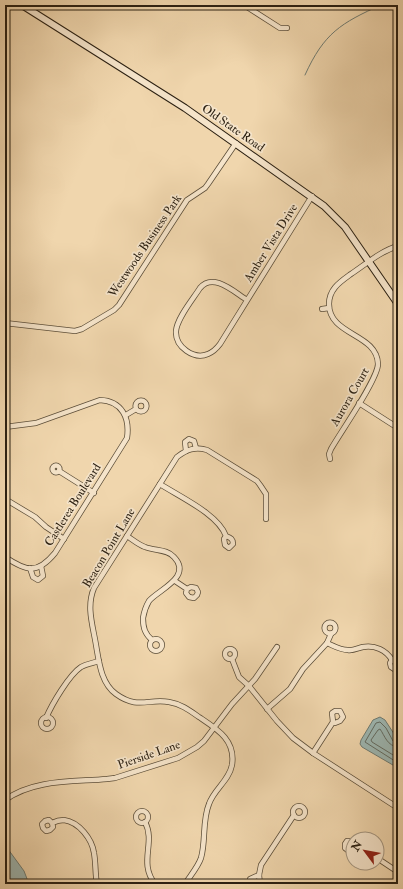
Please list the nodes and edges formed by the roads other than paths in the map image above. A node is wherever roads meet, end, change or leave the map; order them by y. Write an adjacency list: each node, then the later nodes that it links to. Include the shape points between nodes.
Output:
1 (244, 5): 3 (street, via 280,28)
2 (26, 6): 4 (street, Old State Road)
3 (287, 28)
4 (236, 143): 5 (street, Old State Road); 12 (street, Westwoods Business Park, via 205,188 187,200 114,310 75,331)
5 (312, 196): 7 (street, Old State Road, via 341,223); 8 (street, Amber Vista Drive)
6 (398, 246): 7 (street)
7 (369, 262): 9 (street, Old State Road); 10 (street, via 335,287)
8 (247, 300): 8 (street, Amber Vista Drive, via 220,344 212,352 204,355 195,354 179,343 176,333 178,323 204,284 211,281 219,282)
9 (398, 302)
10 (329, 308): 11 (street); 13 (street, Aurora Court, via 338,324 365,342 376,355 376,375)
11 (322, 309)
12 (5, 324)
13 (359, 403): 17 (street); 20 (street, Aurora Court, via 331,449)
14 (136, 408): 15 (street)
15 (126, 415): 16 (street, via 111,402 100,400 36,423); 23 (street, Castlerea Boulevard, via 127,438)
16 (5, 427)
17 (398, 428)
18 (196, 448): 19 (street, Beacon Point Lane); 19 (street, via 194,441 189,438 185,442); 25 (street, via 207,450 257,482 266,494)
19 (186, 451): 22 (street, Beacon Point Lane, via 177,457)
20 (330, 460)
21 (59, 471): 23 (street)
22 (160, 484): 26 (street, Beacon Point Lane); 27 (street, via 215,519)
23 (94, 493): 28 (street, Castlerea Boulevard)
24 (5, 498): 28 (street)
25 (266, 519)
26 (127, 536): 32 (street, via 144,547 167,552 175,558 179,569); 39 (street, Beacon Point Lane, via 91,596 89,609)
27 (226, 536)
28 (64, 539): 30 (street, Castlerea Boulevard, via 48,562)
29 (5, 557): 31 (street, via 19,566)
30 (41, 566): 31 (street); 31 (street, Castlerea Boulevard, via 43,576 38,580 33,578)
31 (30, 568)
32 (175, 581): 33 (street); 35 (street, via 150,601 144,612 144,629)
33 (187, 589)
34 (331, 634): 36 (street)
35 (152, 640)
36 (327, 643): 40 (street, via 339,649 349,650 374,647 388,653); 44 (street, via 303,669 290,689)
37 (277, 647): 43 (street, Pierside Lane)
38 (232, 659): 43 (street, via 239,677)
39 (99, 660): 45 (street, via 83,666 74,673 51,706); 47 (street, Beacon Point Lane, via 105,681 123,698 140,704 177,704)
40 (392, 660): 41 (street); 42 (street, via 391,667 394,670)
41 (398, 660)
42 (398, 669)
43 (249, 686): 44 (street); 47 (street, Pierside Lane)
44 (267, 709): 48 (street, via 293,738)
45 (46, 718)
46 (332, 722): 48 (street)
47 (215, 727): 49 (street, Pierside Lane, via 197,747 178,758 115,778 33,787); 59 (street, Beacon Point Lane, via 230,744 232,766 209,803 201,856)
48 (313, 753): 50 (street)
49 (5, 800)
50 (398, 808)
51 (294, 815): 56 (street, via 263,860)
52 (145, 822): 58 (street, via 149,837 147,868)
53 (52, 823): 57 (street, via 68,821 80,828 88,837 94,853)
54 (385, 863): 55 (street)
55 (398, 872)
56 (259, 875): 60 (street, via 251,878); 61 (street)
57 (97, 884)
58 (154, 884)
59 (185, 884)
60 (249, 884)
61 (260, 884)

